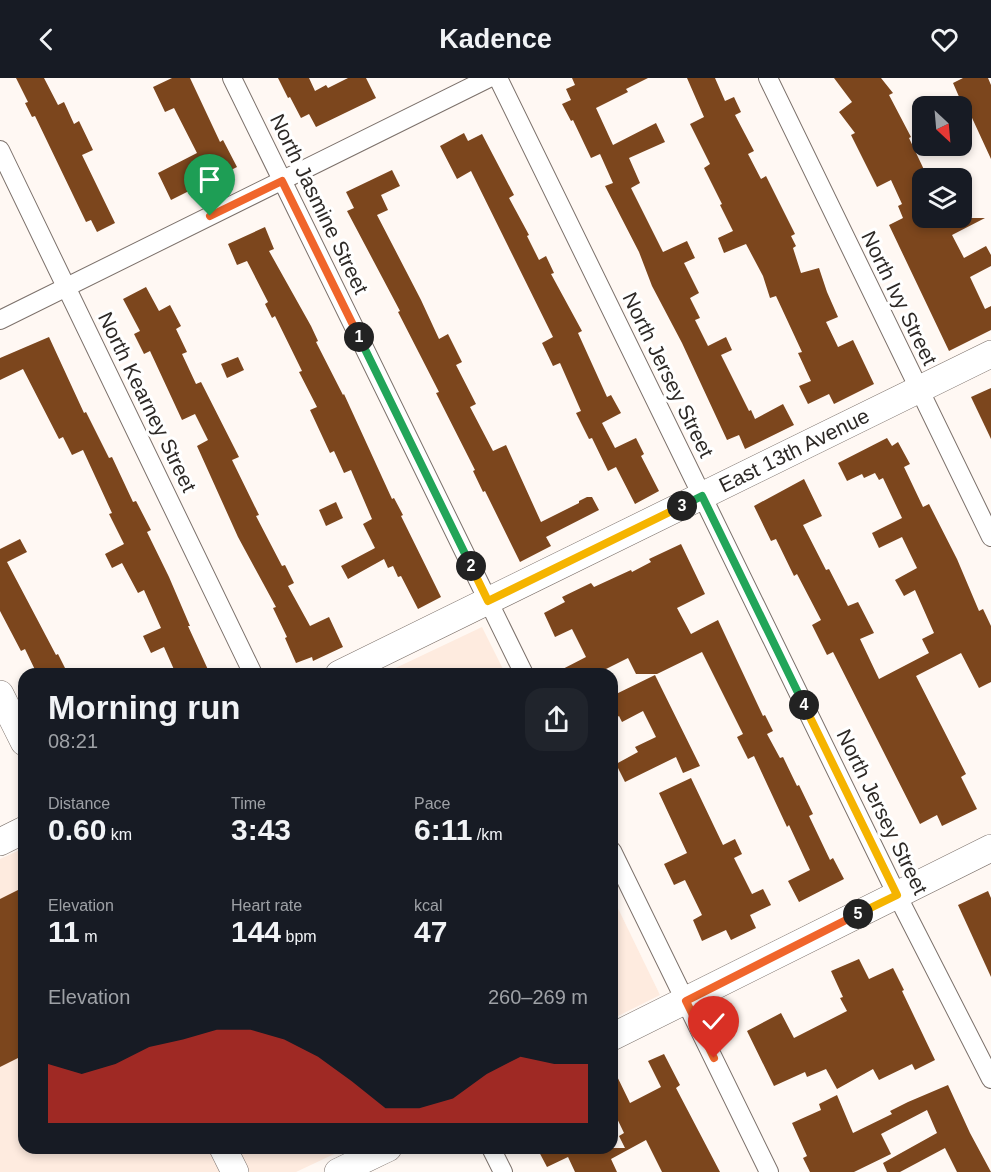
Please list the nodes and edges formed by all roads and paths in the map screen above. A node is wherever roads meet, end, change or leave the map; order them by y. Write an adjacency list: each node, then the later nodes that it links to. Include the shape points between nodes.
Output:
1 (232, 78): 6 (street, North Jasmine Street)
2 (489, 78): 6 (street)
3 (498, 78): 11 (street, North Jersey Street)
4 (768, 78): 10 (street, North Ivy Street)
5 (0, 150): 7 (street, North Kearney Street)
6 (282, 181): 7 (street); 13 (street, North Jasmine Street)
7 (67, 287): 8 (street); 14 (street, North Kearney Street)
8 (0, 320)
9 (991, 354): 10 (main road, East 13th Avenue)
10 (918, 389): 11 (main road, East 13th Avenue); 12 (street, North Ivy Street)
11 (702, 496): 13 (main road, East 13th Avenue); 23 (street, North Jersey Street)
12 (991, 537)
13 (488, 601): 15 (main road, East 13th Avenue); 16 (street, North Jasmine Street)
14 (251, 668)
15 (351, 668)
16 (521, 668)
17 (0, 694): 18 (main road)
18 (18, 730)
19 (18, 833): 20 (main road)
20 (0, 842)
21 (991, 848): 23 (main road)
22 (618, 863): 24 (street)
23 (897, 895): 24 (main road); 26 (street, North Jersey Street)
24 (686, 1001): 25 (main road); 33 (street)
25 (618, 1034)
26 (991, 1079)
27 (226, 1154): 30 (main road)
28 (376, 1154): 31 (main road)
29 (494, 1154): 32 (street)
30 (235, 1172)
31 (338, 1172)
32 (503, 1172)
33 (769, 1172)

